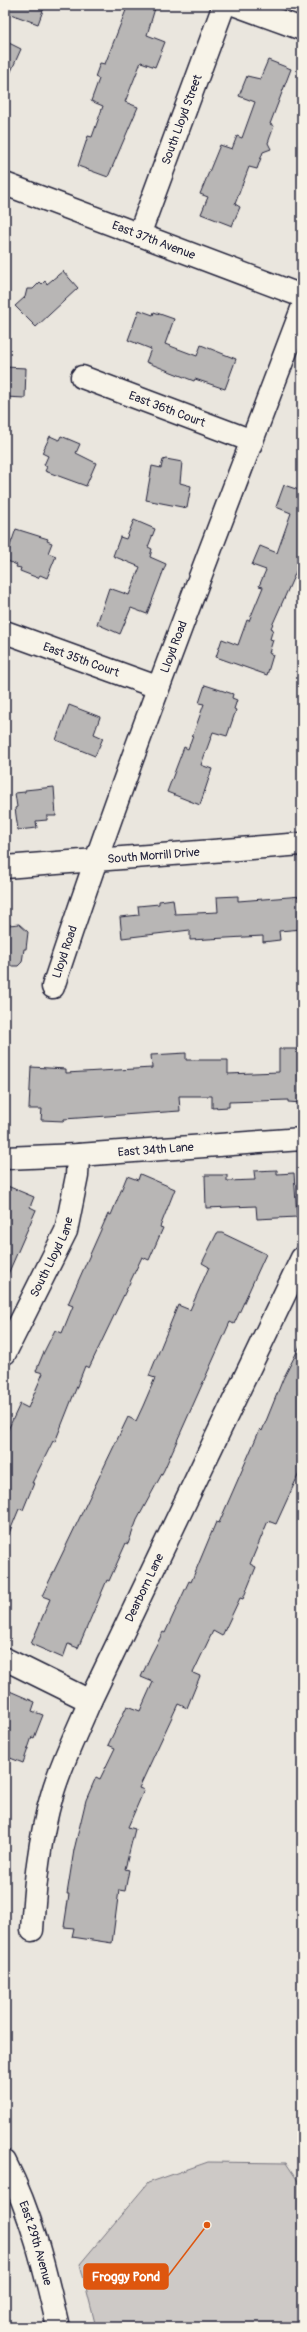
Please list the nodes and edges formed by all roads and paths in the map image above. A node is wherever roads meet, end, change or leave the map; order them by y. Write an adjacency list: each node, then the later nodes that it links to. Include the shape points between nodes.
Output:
1 (224, 5): 5 (street, South Lloyd Street)
2 (236, 5): 3 (street)
3 (302, 29)
4 (5, 184): 5 (street, East 37th Avenue)
5 (139, 235): 6 (street, East 37th Avenue)
6 (302, 296)
7 (302, 309): 9 (street, Lloyd Road)
8 (82, 377): 9 (street, East 36th Court)
9 (252, 441): 11 (street, Lloyd Road)
10 (5, 632): 11 (street, East 35th Court)
11 (157, 687): 13 (street, Lloyd Road)
12 (302, 844): 13 (street, South Morrill Drive)
13 (94, 862): 14 (street, South Morrill Drive); 15 (street, Lloyd Road)
14 (5, 867)
15 (52, 987)
16 (302, 1139): 17 (street, East 34th Lane)
17 (78, 1155): 18 (street, East 34th Lane); 20 (street, South Lloyd Lane, via 77,1176 66,1231)
18 (7, 1158)
19 (302, 1258): 22 (street, Dearborn Lane)
20 (5, 1353)
21 (5, 1659): 22 (street)
22 (90, 1701): 23 (street, Dearborn Lane, via 52,1794 35,1876)
23 (32, 1930)
24 (5, 2162): 25 (street, East 29th Avenue, via 29,2217 43,2261)
25 (58, 2327)

